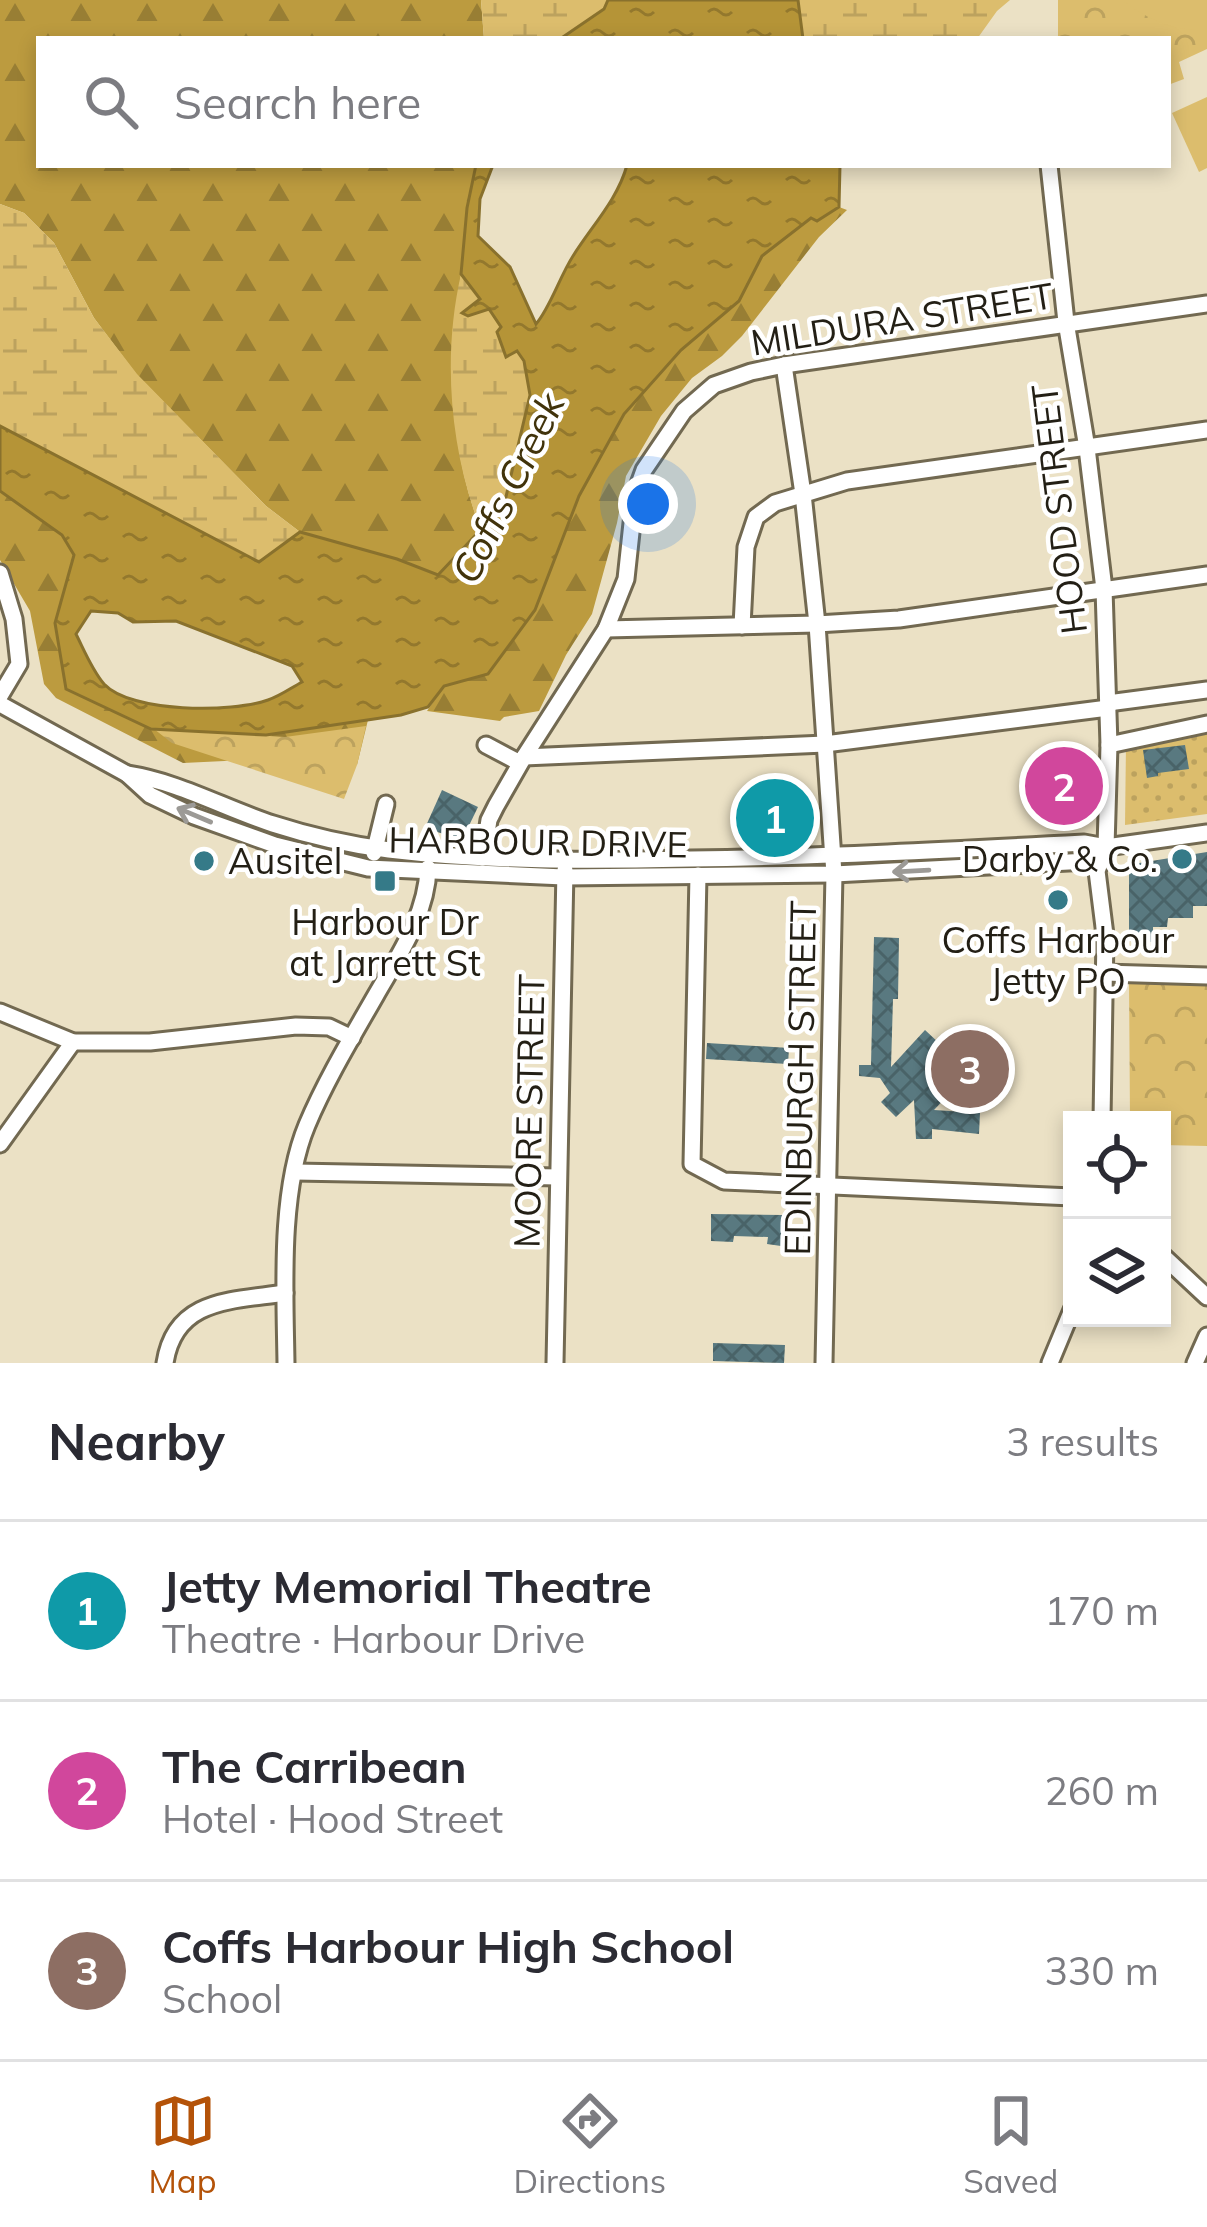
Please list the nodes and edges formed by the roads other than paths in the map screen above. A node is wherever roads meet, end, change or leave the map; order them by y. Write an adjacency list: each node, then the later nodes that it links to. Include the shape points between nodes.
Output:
1 (1049, 168): 3 (street, HOOD STREET)
2 (1207, 304): 3 (street, MILDURA STREET)
3 (1066, 322): 4 (street, MILDURA STREET); 6 (street, HOOD STREET)
4 (784, 365): 7 (street, EDINBURGH STREET); 13 (street, MILDURA STREET, via 714,385 684,410 635,495 626,579)
5 (1207, 430): 6 (street)
6 (1087, 448): 7 (street); 10 (street, HOOD STREET)
7 (803, 494): 11 (street, EDINBURGH STREET); 12 (street, via 756,517 746,547)
8 (0, 573): 15 (street, via 19,664)
9 (1207, 575): 10 (street)
10 (1104, 590): 11 (street); 16 (street, HOOD STREET)
11 (817, 624): 12 (street); 18 (street, EDINBURGH STREET)
12 (742, 626): 13 (street)
13 (606, 629): 21 (street, MILDURA STREET)
14 (1207, 690): 16 (street)
15 (0, 700): 22 (street, HARBOUR DRIVE)
16 (1108, 706): 18 (street); 19 (street, HOOD STREET)
17 (1207, 724): 19 (street)
18 (824, 744): 21 (street); 28 (street, EDINBURGH STREET)
19 (1109, 745): 26 (street, HOOD STREET)
20 (486, 746): 21 (street)
21 (522, 760): 29 (street, MILDURA STREET, via 489,820)
22 (127, 774): 25 (street, HARBOUR DRIVE, via 158,778 274,825); 30 (street, HARBOUR DRIVE, one-way to 22, via 194,816)
23 (386, 804): 25 (street)
24 (1207, 833): 26 (street, HARBOUR DRIVE)
25 (375, 847): 27 (street, HARBOUR DRIVE); 30 (street)
26 (1106, 847): 28 (street, HARBOUR DRIVE); 33 (street, HARBOUR DRIVE, one-way to 33, via 1088,861); 35 (street, HOOD STREET, via 1097,871)
27 (429, 853): 29 (street, HARBOUR DRIVE); 32 (street)
28 (834, 856): 31 (street, HARBOUR DRIVE); 33 (street, EDINBURGH STREET)
29 (483, 859): 31 (street, HARBOUR DRIVE)
30 (371, 868): 32 (street, HARBOUR DRIVE)
31 (565, 869): 32 (street, HARBOUR DRIVE); 34 (street, HARBOUR DRIVE); 43 (street, MOORE STREET)
32 (428, 873): 38 (street, via 414,926)
33 (835, 874): 34 (street, HARBOUR DRIVE); 44 (street, EDINBURGH STREET)
34 (698, 875): 44 (street, via 692,1164 724,1181)
35 (1104, 974): 36 (street); 40 (street, HOOD STREET)
36 (1207, 976)
37 (0, 1012): 39 (street)
38 (352, 1038): 39 (street, via 296,1026); 42 (street, via 305,1129)
39 (73, 1042): 41 (street)
40 (1102, 1111)
41 (0, 1144)
42 (295, 1172): 43 (street); 47 (street)
43 (558, 1177): 53 (street, MOORE STREET)
44 (827, 1185): 45 (street); 54 (street, EDINBURGH STREET)
45 (1063, 1197)
46 (1171, 1263): 48 (street)
47 (285, 1293): 51 (street, via 185,1317 168,1341); 52 (street)
48 (1207, 1297)
49 (1065, 1327): 55 (street)
50 (1207, 1336): 56 (street)
51 (165, 1363)
52 (286, 1363)
53 (555, 1363)
54 (824, 1363)
55 (1049, 1363)
56 (1195, 1363)

